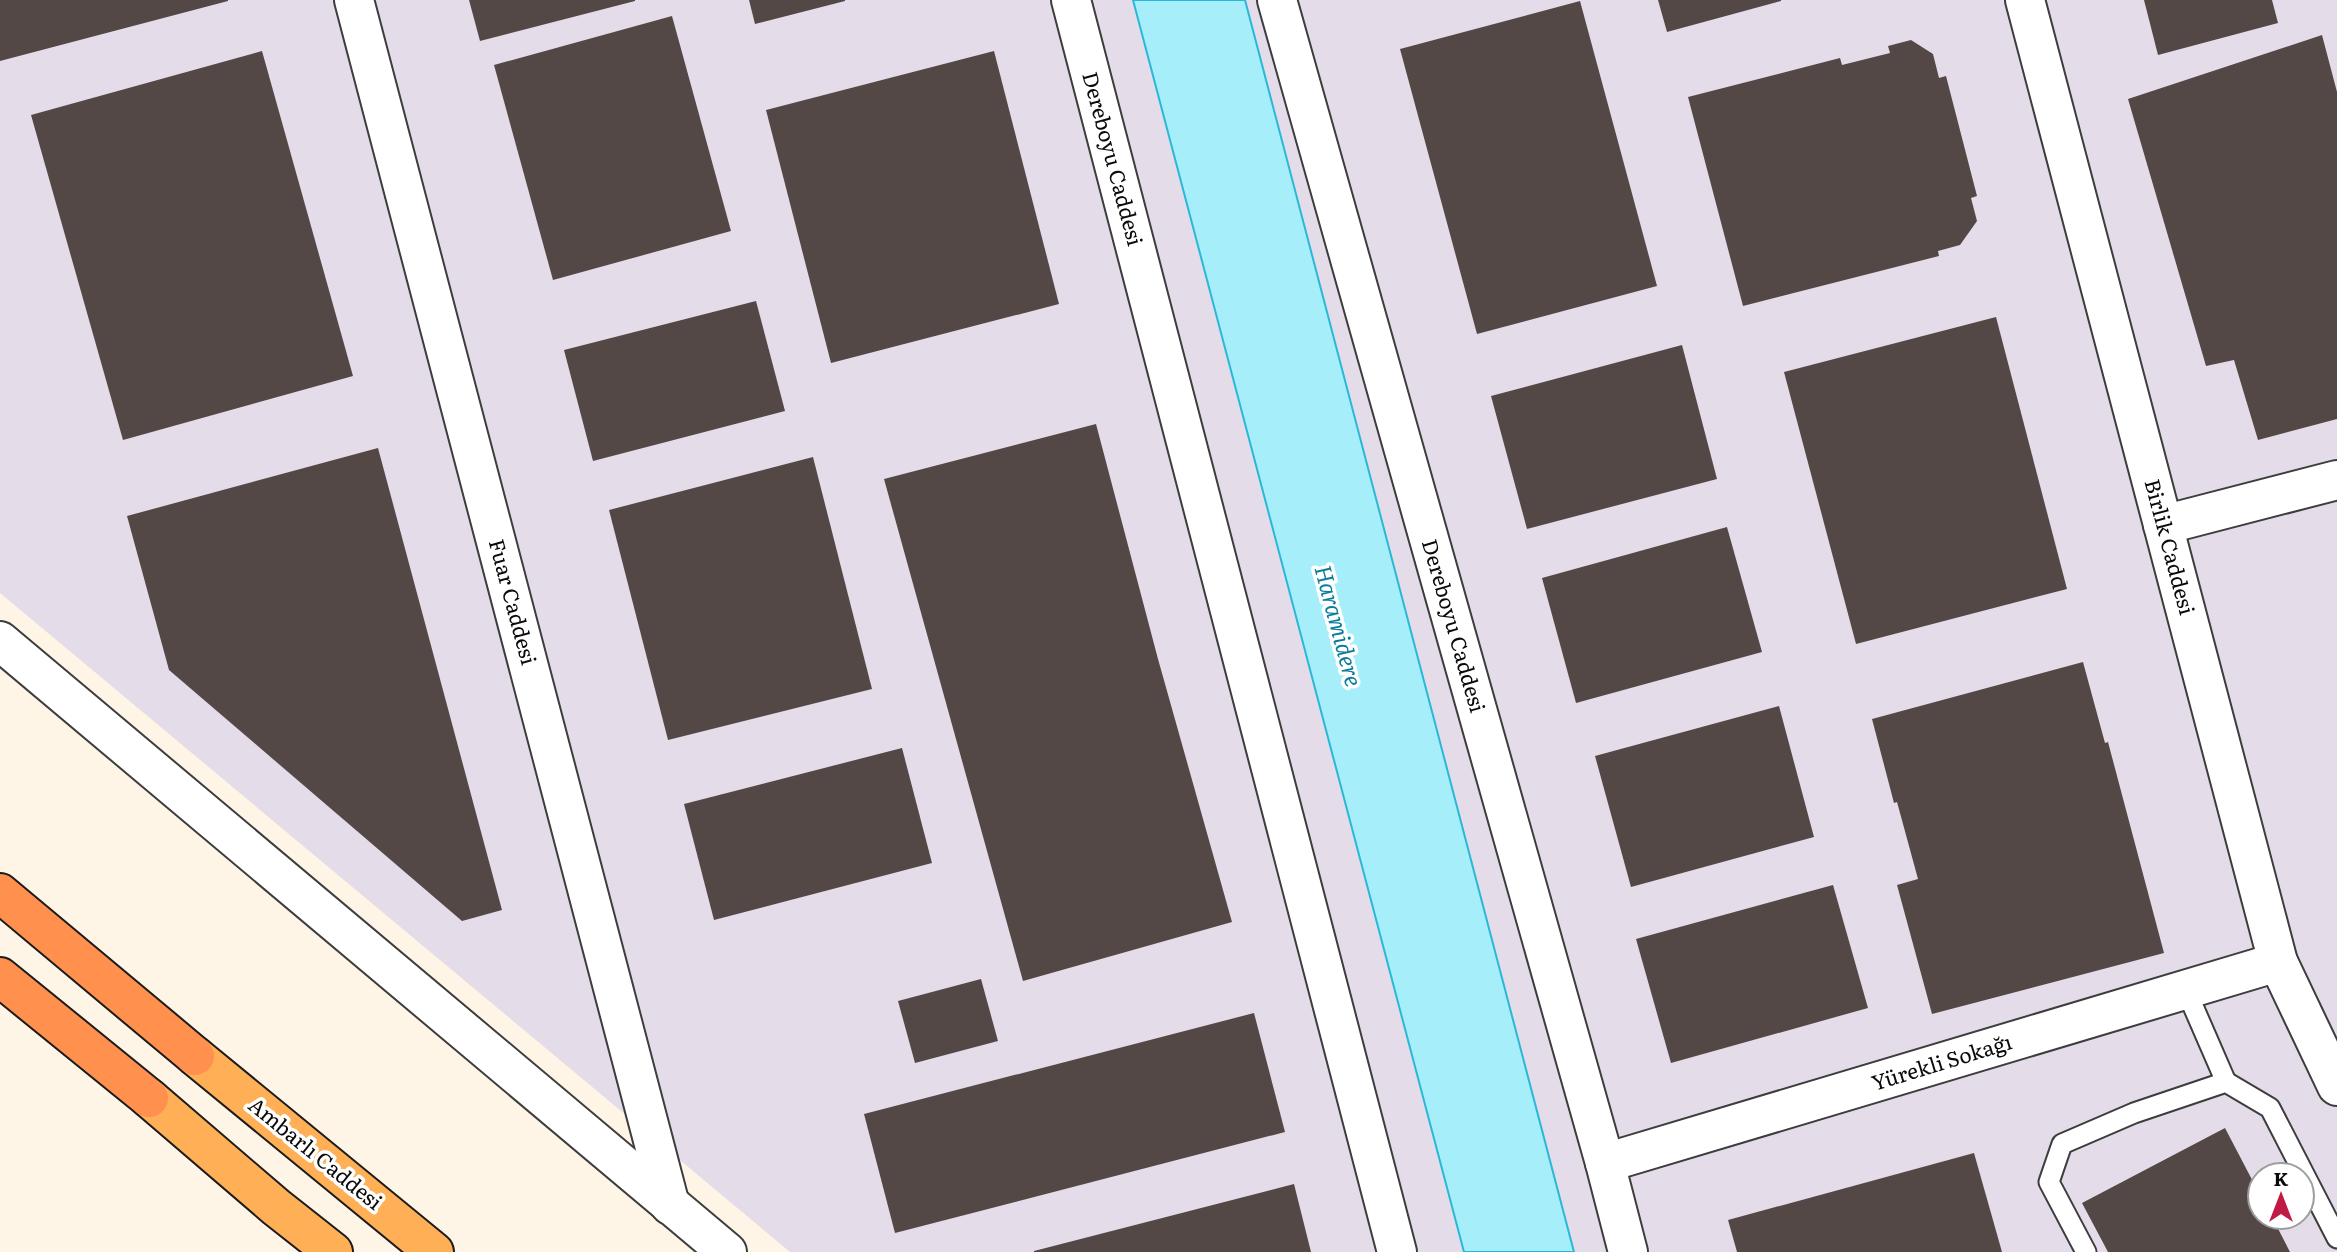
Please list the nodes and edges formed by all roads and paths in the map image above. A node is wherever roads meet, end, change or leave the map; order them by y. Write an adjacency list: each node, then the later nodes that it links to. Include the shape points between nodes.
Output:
1 (354, 0): 18 (street, Fuar Caddesi)
2 (1070, 0): 23 (street, Dereboyu Caddesi)
3 (1277, 0): 17 (street, Dereboyu Caddesi)
4 (2025, 0): 6 (street, Birlik Caddesi)
5 (2337, 480): 6 (street)
6 (2163, 525): 9 (street, Birlik Caddesi)
7 (0, 641): 18 (street)
8 (0, 893): 13 (highway)
9 (2278, 962): 11 (street, Yürekli Sokağı); 15 (street, Birlik Caddesi, via 2319,1032)
10 (0, 977): 16 (highway)
11 (2186, 990): 14 (lane); 17 (street, Yürekli Sokağı)
12 (0, 998): 16 (highway)
13 (195, 1056): 21 (main road, Ambarlı Caddesi)
14 (2226, 1082): 19 (lane, via 2270,1108); 25 (lane, via 2134,1113 2062,1144 2049,1182)
15 (2337, 1086)
16 (149, 1098): 20 (main road)
17 (1605, 1163): 24 (street, Dereboyu Caddesi)
18 (670, 1205): 22 (street)
19 (2337, 1238)
20 (333, 1252)
21 (434, 1252)
22 (727, 1252)
23 (1397, 1252)
24 (1628, 1252)
25 (2086, 1252)

